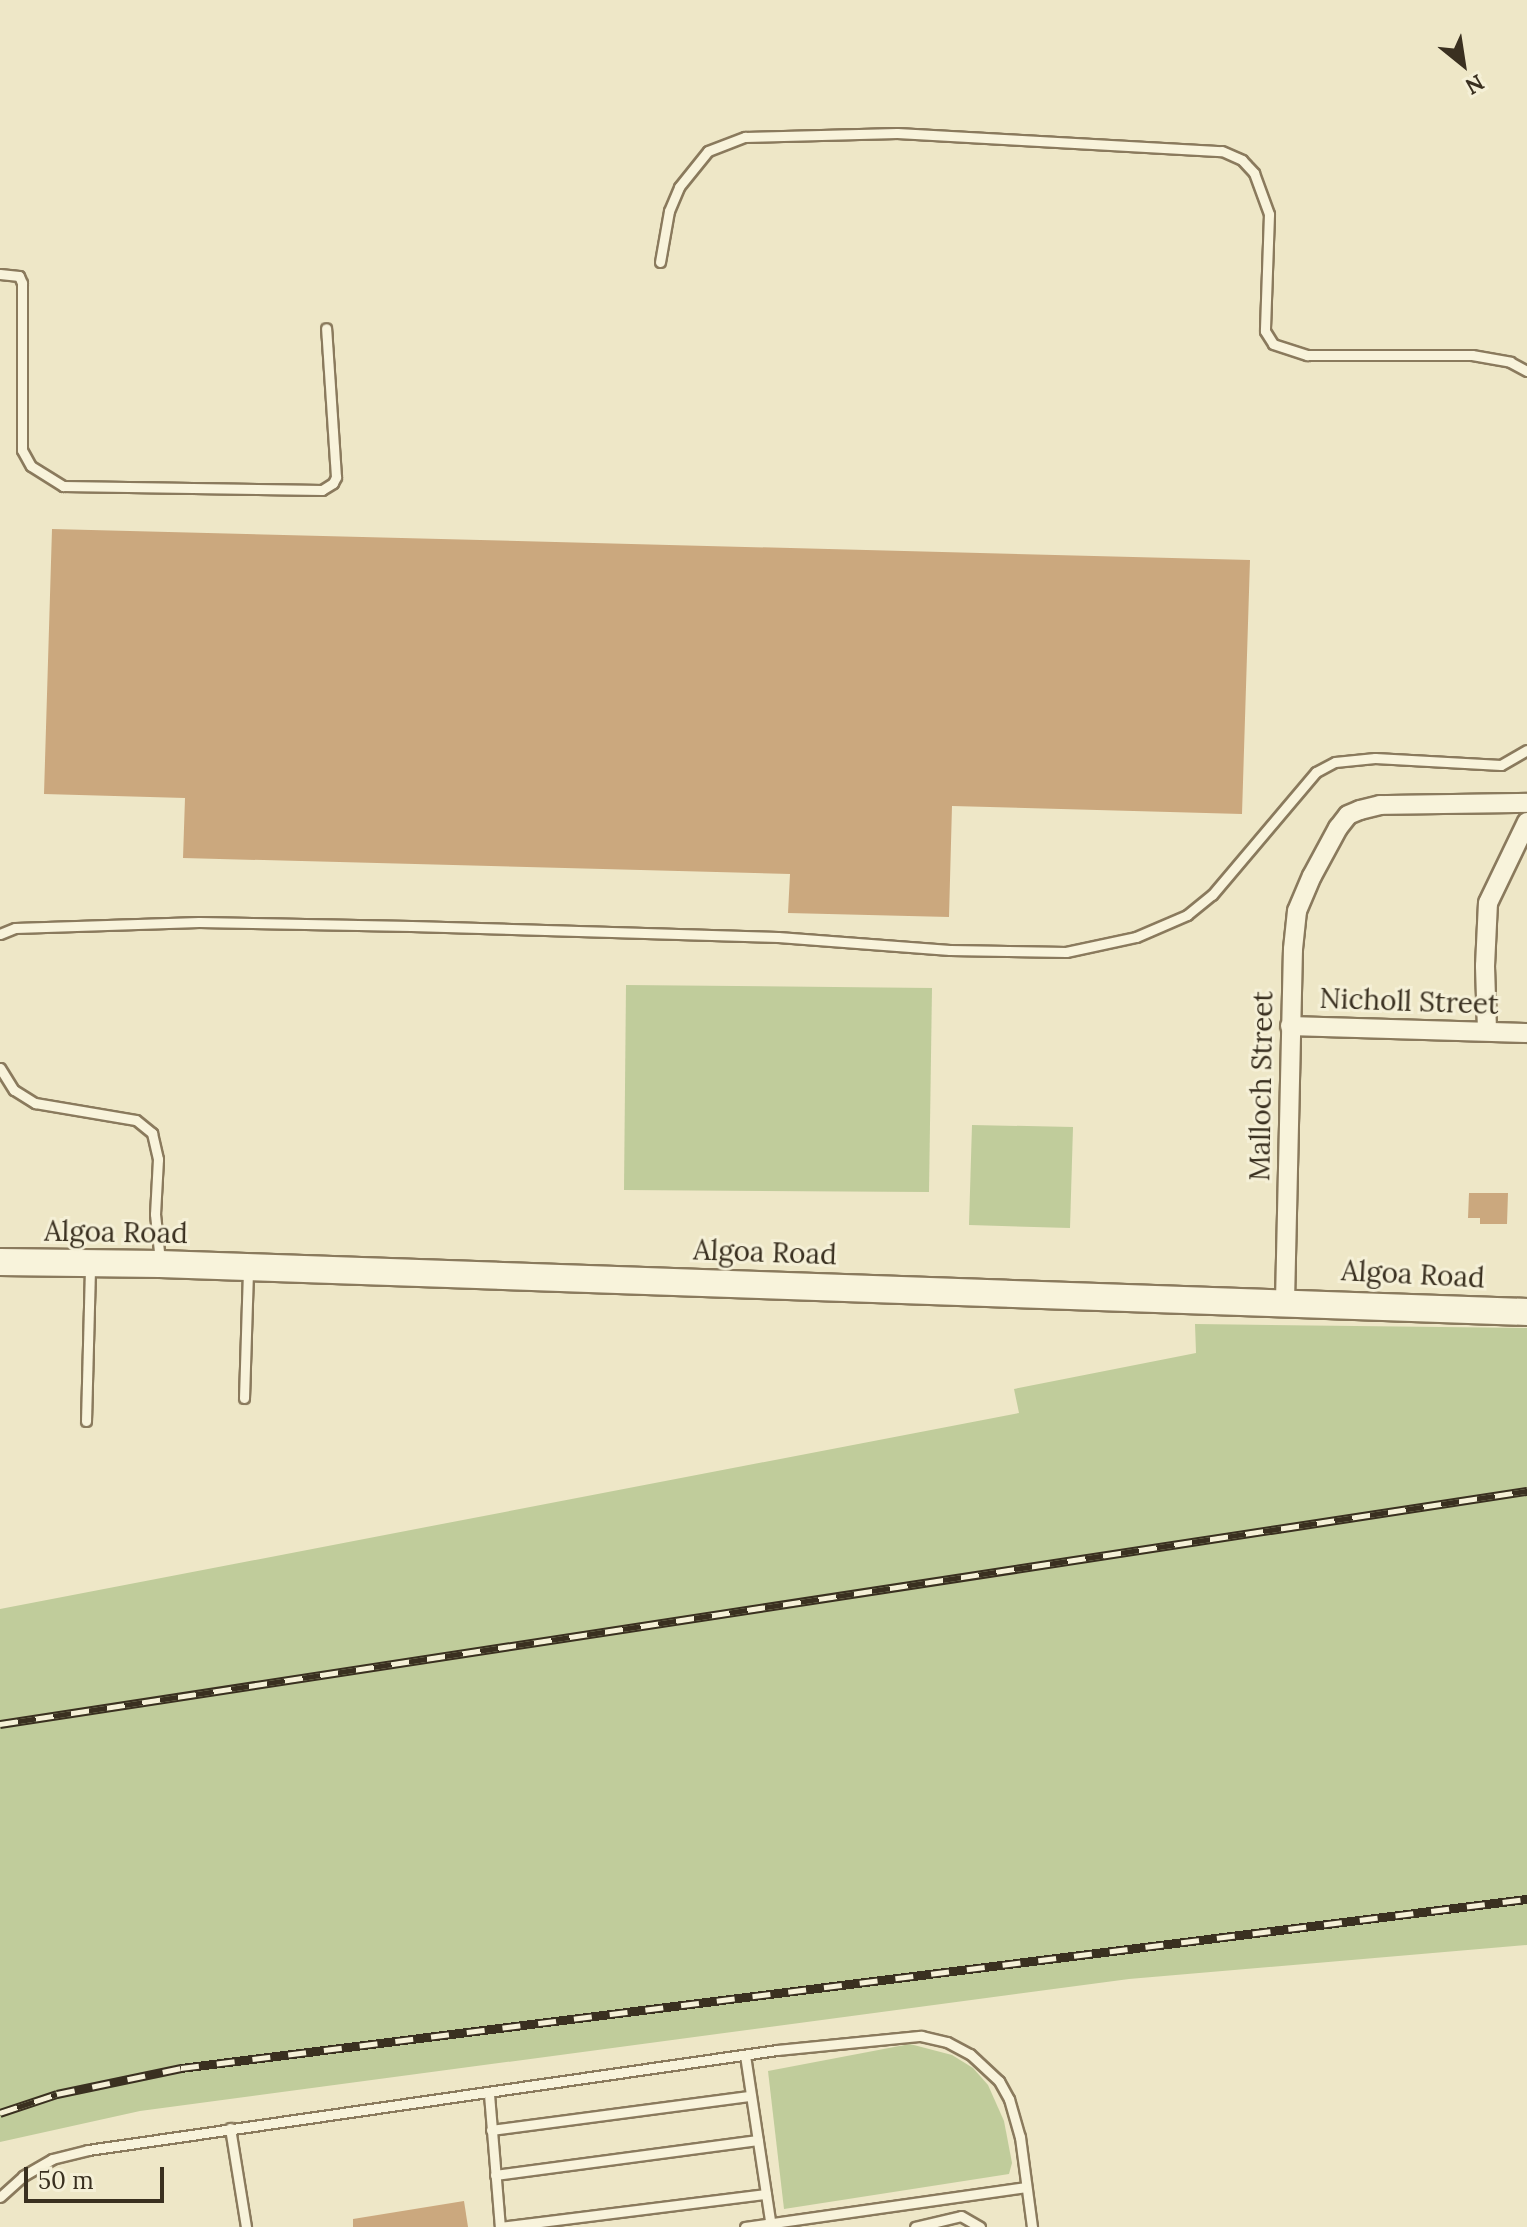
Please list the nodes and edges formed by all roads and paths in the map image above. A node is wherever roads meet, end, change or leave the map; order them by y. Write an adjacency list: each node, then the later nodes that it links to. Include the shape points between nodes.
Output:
1 (660, 262): 4 (lane, via 679,187 708,151 728,141 768,135 897,133 1222,151 1242,160 1264,195 1269,214 1265,331 1273,344 1307,355 1472,355)
2 (0, 274): 3 (lane, via 19,276 22,283 22,450 31,466 63,486 322,490 336,477)
3 (326, 328)
4 (1527, 371)
5 (1527, 750): 8 (lane, via 1501,765 1375,758 1335,762 1316,772 1212,895 1187,915 1136,937 1066,952 950,950 778,937 214,922 15,928)
6 (1527, 803): 9 (street, Malloch Street, via 1380,805 1348,815 1297,911)
7 (1527, 822): 10 (street, via 1488,903)
8 (0, 934)
9 (1290, 1026): 10 (street, Nicholl Street); 17 (street, Malloch Street)
10 (1487, 1030): 11 (street, Nicholl Street)
11 (1527, 1033)
12 (0, 1068): 15 (lane, via 14,1090 35,1103 136,1120 152,1133 158,1159 155,1214)
13 (0, 1262): 14 (street, Algoa Road)
14 (91, 1263): 15 (street, Algoa Road); 20 (lane)
15 (160, 1264): 16 (street, Algoa Road)
16 (249, 1267): 17 (street, Algoa Road); 19 (lane)
17 (1285, 1301): 18 (street, Algoa Road)
18 (1527, 1312)
19 (244, 1398)
20 (86, 1421)
21 (745, 2055): 22 (lane); 23 (lane); 28 (lane, via 895,2037 947,2042 985,2067 1009,2099)
22 (489, 2094): 24 (lane); 25 (lane)
23 (751, 2096): 25 (lane); 26 (lane)
24 (230, 2128): 30 (lane, via 52,2159); 32 (lane)
25 (491, 2130): 27 (lane)
26 (758, 2140): 27 (lane); 29 (lane)
27 (495, 2175): 33 (lane)
28 (1026, 2187): 31 (lane); 37 (lane)
29 (766, 2194): 31 (lane); 33 (lane)
30 (0, 2197)
31 (771, 2225): 34 (lane)
32 (246, 2227)
33 (500, 2227)
34 (745, 2227)
35 (915, 2227): 36 (lane, via 961,2216)
36 (980, 2227)
37 (1032, 2227)

